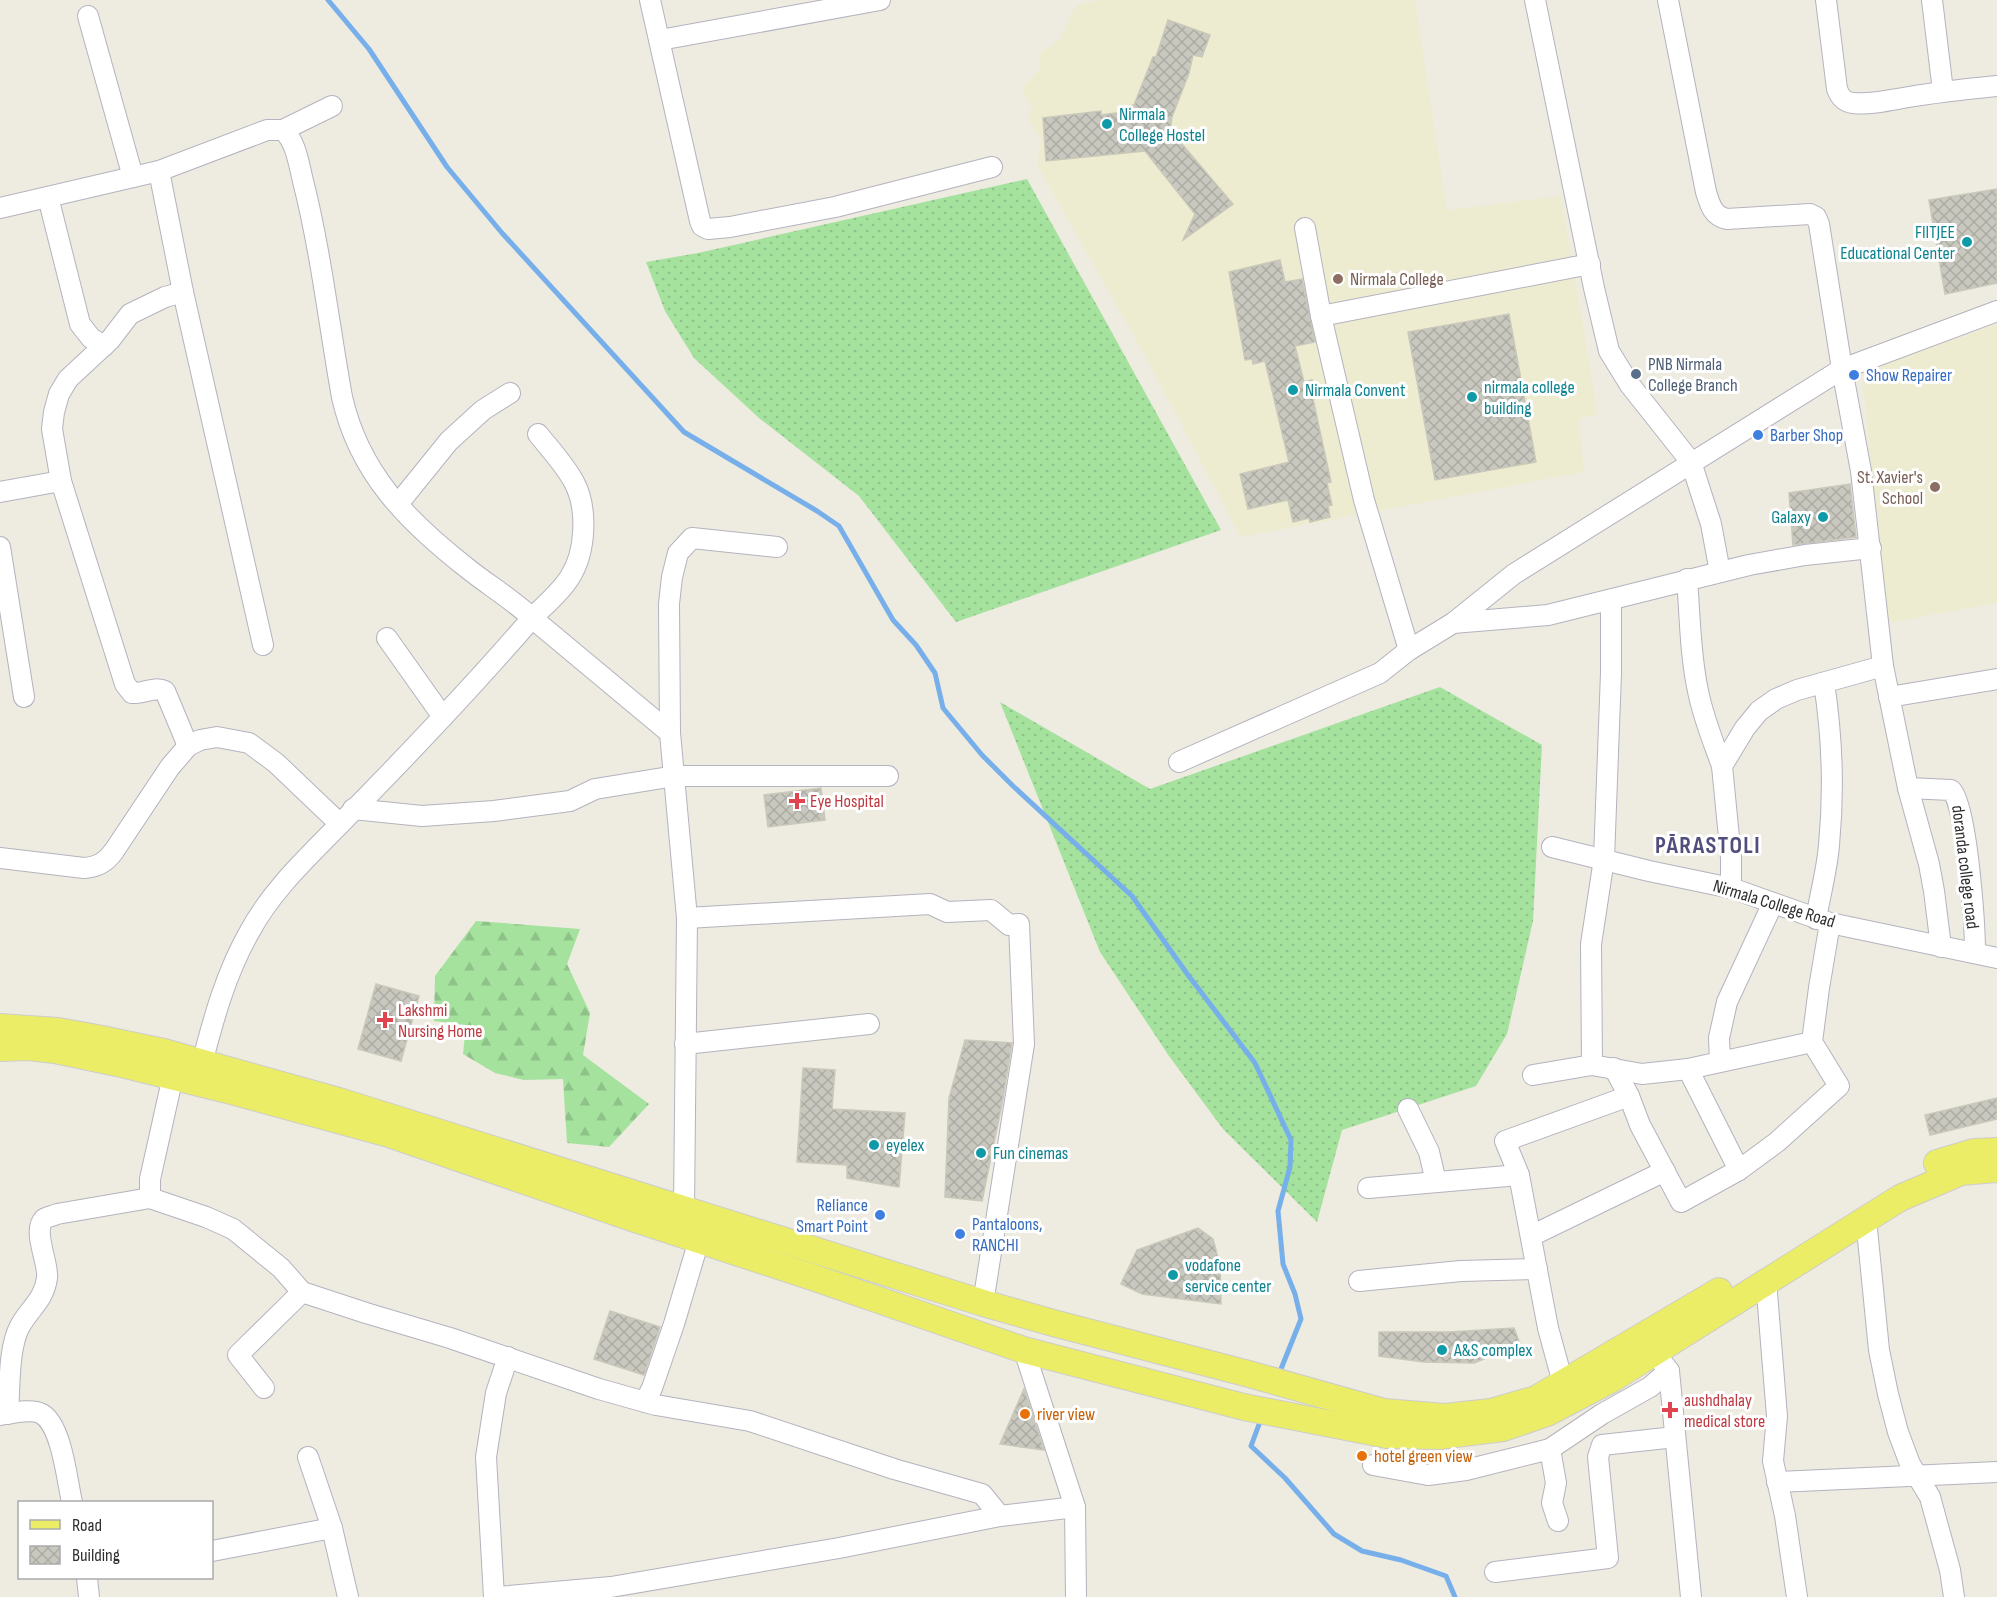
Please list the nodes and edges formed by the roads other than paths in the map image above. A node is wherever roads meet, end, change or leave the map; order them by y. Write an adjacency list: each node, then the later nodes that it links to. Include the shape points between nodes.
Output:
1 (650, 0): 8 (street)
2 (880, 0): 8 (street)
3 (1535, 0): 19 (street)
4 (1668, 0): 24 (street, via 1710,205 1719,217 1727,219 1802,214 1816,217 1824,245)
5 (1826, 0): 10 (street, via 1837,89 1845,101 1867,103)
6 (1932, 0): 10 (street)
7 (88, 16): 15 (street)
8 (660, 40): 13 (street, via 700,221 708,229 835,207)
9 (1997, 86): 10 (street)
10 (1943, 91)
11 (332, 106): 12 (street)
12 (283, 130): 14 (street, via 267,130); 30 (street, via 296,154 314,227 347,419 368,465)
13 (992, 167)
14 (159, 171): 15 (street); 20 (street)
15 (133, 177): 16 (street)
16 (48, 196): 17 (street); 23 (street, via 80,324)
17 (0, 208)
18 (1305, 228): 22 (street)
19 (1590, 264): 22 (street); 27 (street, via 1609,351 1630,385)
20 (183, 292): 23 (street, via 130,314); 40 (street)
21 (1997, 311): 24 (street)
22 (1321, 316): 41 (street, via 1364,500)
23 (104, 346): 28 (street, via 76,371 59,394 52,429)
24 (1842, 369): 27 (street); 33 (street)
25 (510, 393): 30 (street, via 483,410 449,441)
26 (538, 434): 37 (street, via 574,482 582,523 578,562 569,578)
27 (1691, 462): 34 (street, via 1711,524); 38 (street, via 1514,574)
28 (61, 481): 29 (street); 49 (street, via 125,684 132,693 165,691)
29 (0, 492)
30 (398, 504): 37 (street, via 436,542)
31 (0, 547): 45 (street)
32 (777, 547): 48 (street, via 692,538 678,553 669,604)
33 (1871, 548): 34 (street, via 1805,555); 42 (street)
34 (1720, 572): 35 (street)
35 (1687, 579): 36 (street); 51 (street, via 1698,690)
36 (1611, 600): 38 (street, via 1548,615); 58 (street)
37 (532, 618): 47 (street); 48 (street)
38 (1454, 622): 41 (street)
39 (387, 638): 47 (street)
40 (262, 645)
41 (1409, 651): 50 (street, via 1380,673)
42 (1883, 666): 44 (street); 46 (street)
43 (1997, 679): 46 (street)
44 (1824, 682): 51 (street, via 1797,690 1759,711); 62 (street, via 1831,796)
45 (24, 697)
46 (1889, 697): 54 (street)
47 (443, 717): 55 (street)
48 (670, 733): 52 (street)
49 (188, 746): 55 (street, via 217,737 249,743); 57 (street, via 103,863 84,868)
50 (1179, 762)
51 (1722, 766): 59 (street)
52 (675, 776): 53 (street); 55 (street, via 595,789 570,801 494,811); 61 (street)
53 (888, 776)
54 (1908, 788): 63 (street, via 1929,864); 64 (street, doranda college road, via 1951,790 1956,795 1973,903)
55 (347, 817): 72 (street, via 314,849 250,929 226,977)
56 (1552, 847): 58 (street, Nirmala College Road)
57 (0, 858)
58 (1604, 859): 59 (street, Nirmala College Road); 73 (street, via 1591,944)
59 (1731, 888): 60 (street, Nirmala College Road)
60 (1773, 903): 62 (street, Nirmala College Road); 71 (street, via 1727,1002 1719,1038)
61 (687, 918): 69 (street); 96 (street, via 930,904 947,912 991,910 1009,925 1019,924 1024,1044)
62 (1823, 921): 63 (street, Nirmala College Road); 68 (street)
63 (1941, 947): 64 (street, Nirmala College Road)
64 (1975, 953): 65 (street, Nirmala College Road)
65 (1997, 958)
66 (869, 1024): 69 (street)
67 (0, 1027): 72 (main road, via 58,1031)
68 (1812, 1042): 71 (street); 82 (street, via 1839,1086 1777,1142)
69 (685, 1044): 88 (street)
70 (0, 1048): 77 (main road, via 55,1050)
71 (1720, 1061): 75 (street)
72 (202, 1063): 88 (main road, via 403,1120)
73 (1592, 1065): 74 (street); 76 (street)
74 (1614, 1068): 75 (street, via 1642,1074); 78 (street)
75 (1688, 1069): 82 (street)
76 (1533, 1075)
77 (173, 1076): 87 (street, via 150,1179); 91 (main road, via 389,1134)
78 (1629, 1096): 83 (street); 84 (street, via 1505,1141)
79 (1408, 1109): 85 (street, via 1430,1152)
80 (1985, 1151): 101 (main road, via 1934,1164 1888,1187)
81 (1997, 1169): 89 (main road, via 1961,1172 1934,1182)
82 (1739, 1170): 83 (street, via 1681,1202)
83 (1665, 1171): 90 (street)
84 (1519, 1175): 85 (street); 90 (street)
85 (1436, 1182): 86 (street)
86 (1368, 1188)
87 (150, 1198): 95 (street, via 233,1229); 105 (street, via 57,1214 45,1218 40,1225 48,1274 44,1292 14,1341)
88 (684, 1209): 96 (main road)
89 (1866, 1218): 94 (main road); 111 (street, via 1879,1350 1898,1432)
90 (1531, 1236): 92 (street)
91 (699, 1240): 97 (main road); 104 (street)
92 (1537, 1269): 93 (street, via 1461,1271); 101 (street)
93 (1359, 1281)
94 (1766, 1281): 100 (main road); 112 (street, via 1777,1416 1773,1461)
95 (303, 1292): 98 (street); 102 (street, via 238,1355)
96 (983, 1303): 99 (main road)
97 (1024, 1350): 103 (main road); 114 (street)
98 (508, 1357): 104 (street); 123 (street, via 495,1393 486,1457)
99 (1190, 1358): 101 (main road, via 1384,1412 1445,1417 1491,1412 1536,1399); 103 (main road)
100 (1662, 1362): 103 (main road, via 1612,1379 1547,1413 1503,1428 1439,1436 1387,1435 1244,1407); 106 (street); 107 (street, via 1650,1387)
101 (1563, 1383)
102 (264, 1388)
103 (1187, 1391)
104 (645, 1402): 115 (street, via 750,1421 982,1494)
105 (4, 1414): 113 (street, via 35,1412 48,1419 58,1437)
106 (1675, 1437): 119 (street, via 1602,1445 1598,1457 1608,1558); 125 (street)
107 (1550, 1449): 109 (street, via 1466,1470 1428,1475); 116 (street, via 1556,1483 1552,1503)
108 (308, 1457): 117 (street)
109 (1372, 1465)
110 (1997, 1472): 111 (street)
111 (1917, 1477): 112 (street); 127 (street, via 1930,1497)
112 (1777, 1482): 126 (street)
113 (72, 1501)
114 (1075, 1507): 115 (street); 124 (street)
115 (1000, 1516): 123 (street, via 611,1587)
116 (1558, 1521)
117 (332, 1528): 118 (street); 122 (street)
118 (213, 1551)
119 (1495, 1572)
120 (87, 1579): 121 (street)
121 (89, 1597)
122 (348, 1597)
123 (496, 1597)
124 (1076, 1597)
125 (1691, 1597)
126 (1797, 1597)
127 (1954, 1597)

